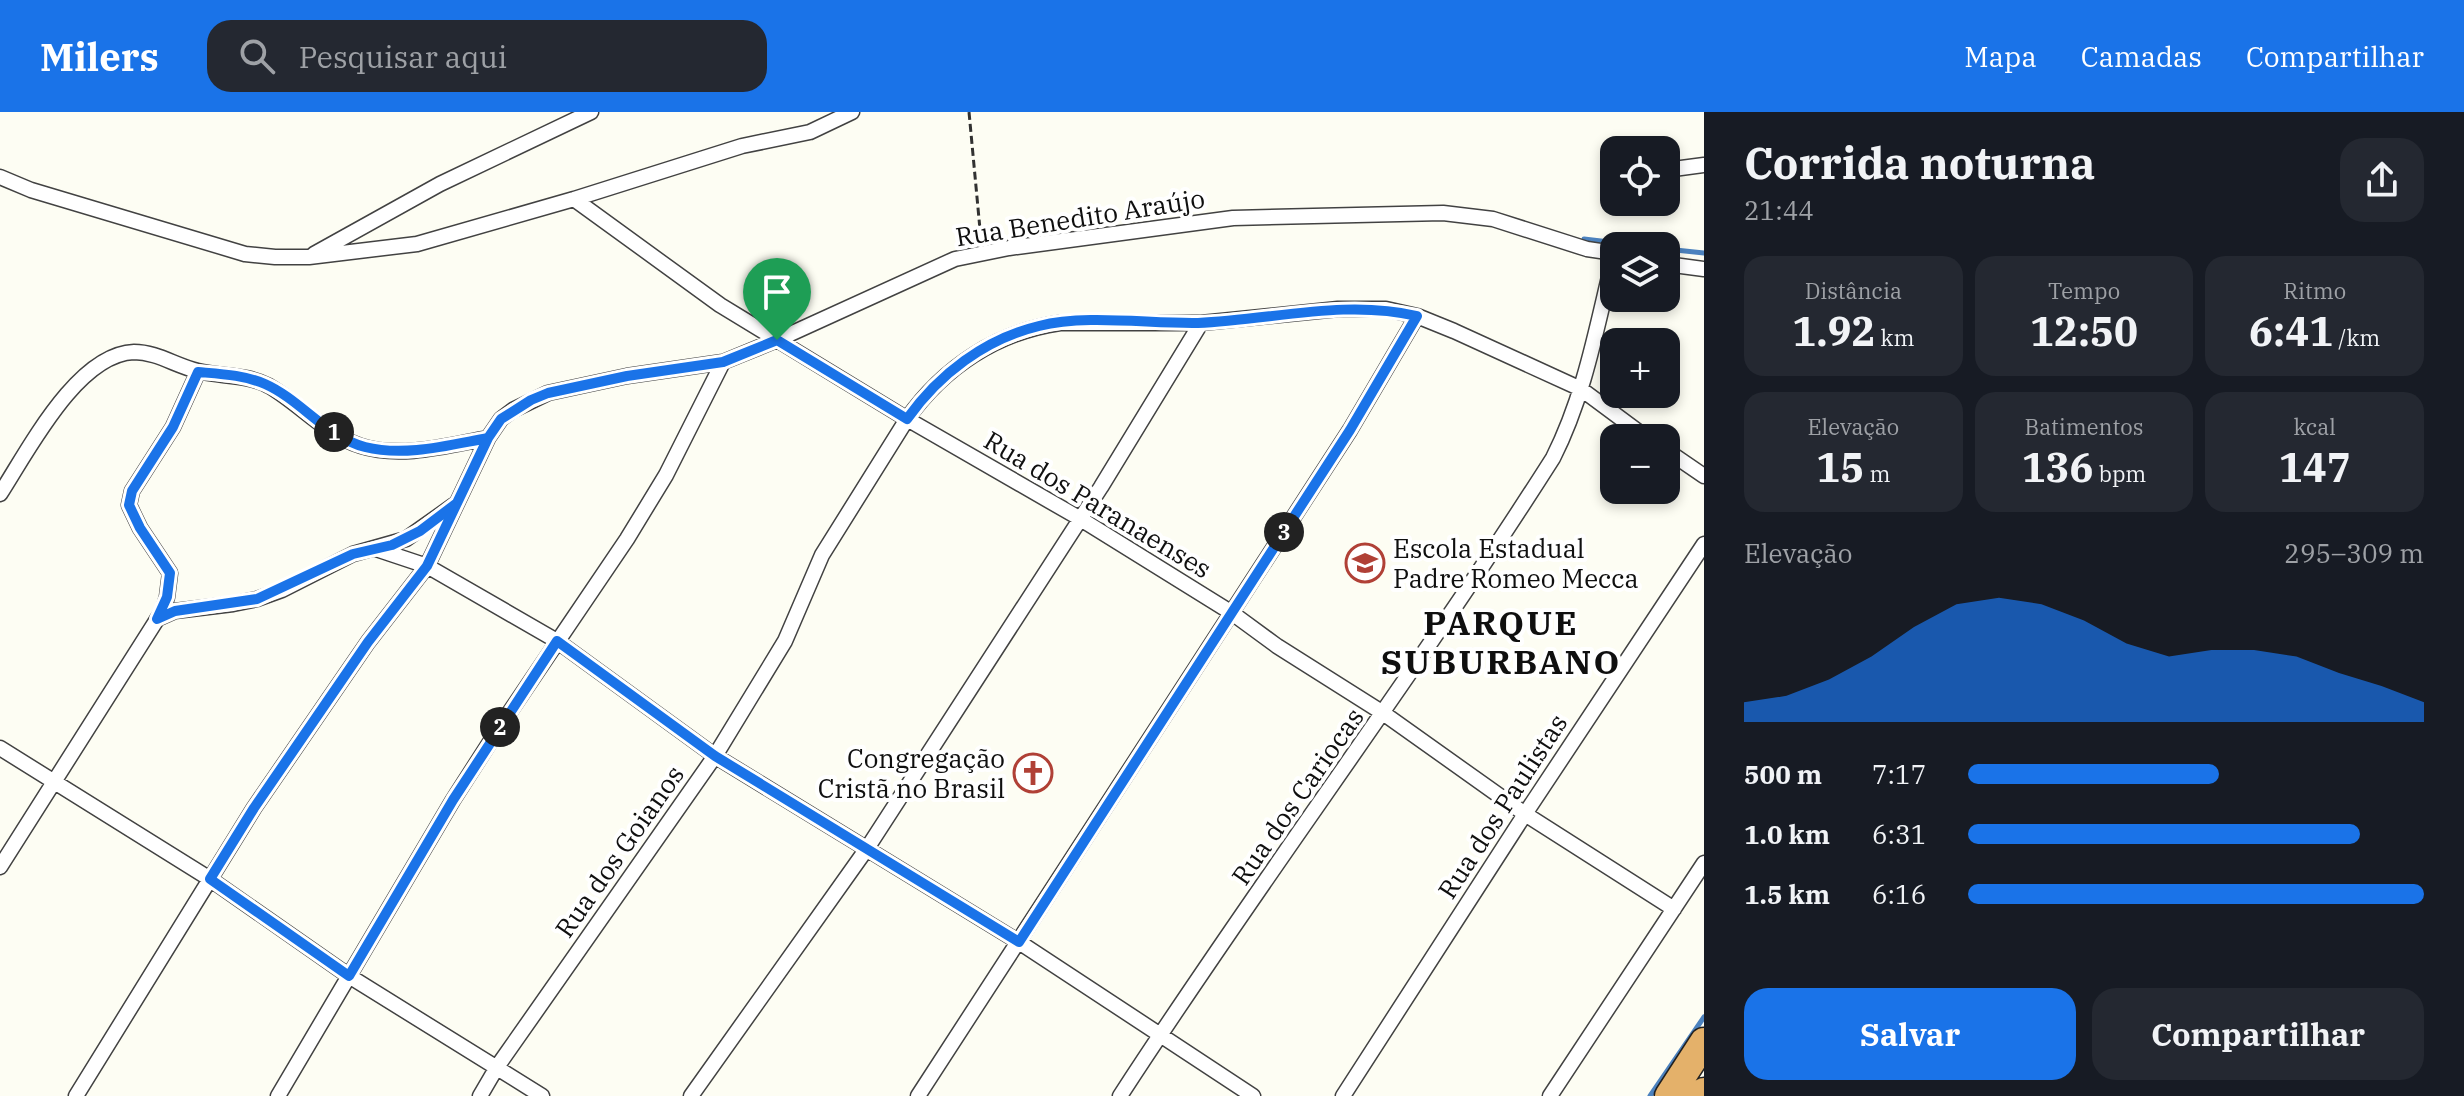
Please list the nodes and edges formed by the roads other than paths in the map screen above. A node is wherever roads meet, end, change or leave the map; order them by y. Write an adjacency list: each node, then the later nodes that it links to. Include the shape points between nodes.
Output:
1 (591, 112): 8 (street, via 440,184)
2 (852, 112): 6 (street, via 810,132 742,146)
3 (1704, 165): 4 (street)
4 (1680, 168)
5 (0, 177): 8 (street, via 245,254)
6 (574, 199): 8 (street, via 417,244); 14 (street, Rua dos Paranaenses)
7 (1600, 252): 14 (street, Rua Benedito Araújo, via 1493,219 1443,213 1233,218 982,253 945,263)
8 (309, 257)
9 (1680, 266): 10 (street)
10 (1704, 269)
11 (1600, 312): 17 (street, Rua dos Cariocas)
12 (1417, 316): 13 (street, Rua dos Goianos, via 1386,309 1338,309); 17 (street, Rua dos Goianos); 29 (street)
13 (1201, 323): 18 (street, Rua dos Goianos, via 1039,326 958,365); 25 (street)
14 (777, 340): 15 (street, Rua Benedito Araújo); 18 (street, Rua dos Paranaenses)
15 (723, 362): 20 (street, Rua Benedito Araújo, via 548,393 513,410); 31 (street, via 666,475)
16 (198, 372): 20 (street, via 267,385 361,446 407,450); 23 (street, via 137,352 122,354 85,376 57,407); 30 (street, via 129,505 170,573)
17 (1581, 389): 19 (street, Rua dos Goianos); 32 (street, Rua dos Cariocas, via 1553,458)
18 (907, 419): 25 (street, Rua dos Paranaenses); 34 (street, Rua dos Goianos, via 822,555 785,641)
19 (1628, 424)
20 (488, 438): 24 (street, Rua Benedito Araújo)
21 (1680, 460): 22 (street)
22 (1704, 476)
23 (0, 494)
24 (457, 503): 27 (street, via 420,531); 28 (street, Rua Benedito Araújo)
25 (1079, 518): 29 (street, Rua dos Paranaenses); 37 (street)
26 (1704, 544): 36 (street, Rua dos Paulistas)
27 (376, 549): 28 (street); 30 (street, via 353,554 257,599 175,611)
28 (427, 566): 31 (street); 40 (street, Rua Benedito Araújo, via 368,642)
29 (1232, 613): 32 (street, Rua dos Paranaenses); 42 (street)
30 (157, 619): 35 (street)
31 (557, 641): 34 (street); 43 (street, via 461,788)
32 (1383, 713): 36 (street, Rua dos Paranaenses); 44 (street, Rua dos Cariocas)
33 (0, 748): 35 (street)
34 (715, 756): 37 (street); 46 (street, Rua dos Goianos)
35 (54, 782): 39 (street); 40 (street)
36 (1525, 814): 41 (street, Rua dos Paranaenses); 56 (street, Rua dos Paulistas)
37 (868, 847): 42 (street); 52 (street)
38 (1704, 863): 41 (street)
39 (0, 867)
40 (210, 879): 43 (street); 48 (street, Rua Benedito Araújo)
41 (1674, 909): 57 (street)
42 (1019, 942): 44 (street); 53 (street)
43 (349, 976): 46 (street); 49 (street)
44 (1160, 1035): 54 (street, Rua dos Cariocas); 55 (street)
45 (1704, 1042): 58 (highway)
46 (497, 1067): 50 (street, Rua dos Goianos); 51 (street)
47 (1704, 1092): 59 (highway)
48 (76, 1096)
49 (278, 1096)
50 (480, 1096)
51 (542, 1096)
52 (691, 1096)
53 (918, 1096)
54 (1120, 1096)
55 (1253, 1096)
56 (1343, 1096)
57 (1550, 1096)
58 (1669, 1096)
59 (1698, 1096)

